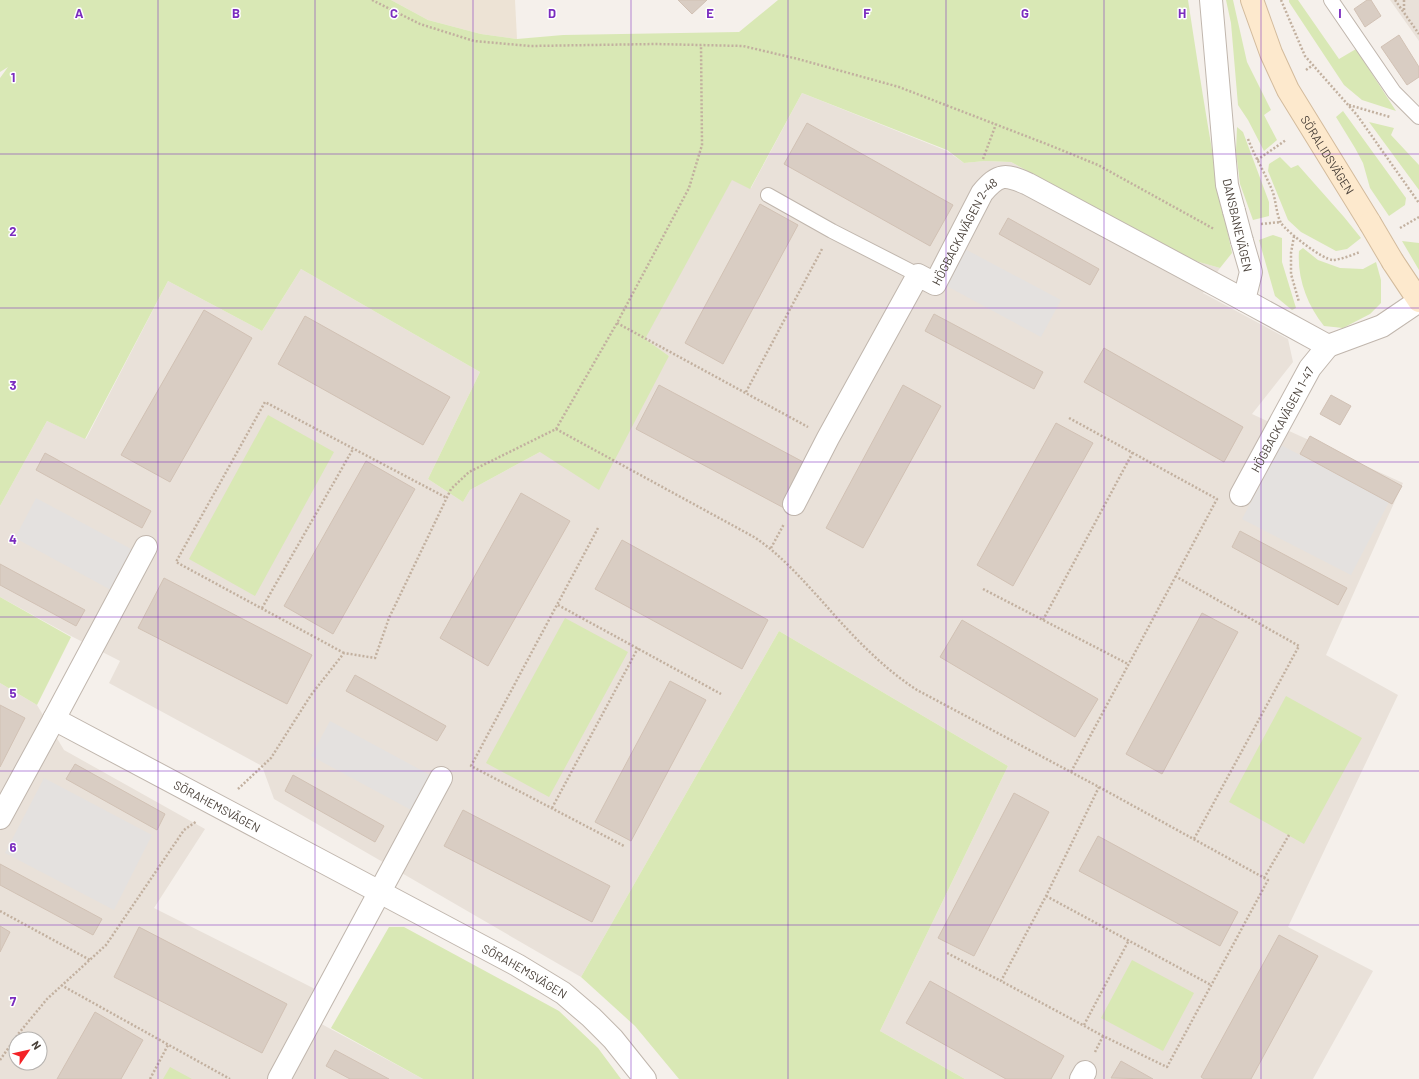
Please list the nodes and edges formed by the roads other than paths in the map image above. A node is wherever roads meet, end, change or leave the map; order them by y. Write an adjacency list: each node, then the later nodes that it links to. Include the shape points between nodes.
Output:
1 (1211, 0): 7 (street, DANSBANEVÄGEN, bridge, via 1227,184 1251,272)
2 (1252, 0): 8 (street, SÖRALIDSVÄGEN, bridge, via 1271,53 1288,90)
3 (1331, 0): 4 (lane, via 1394,92)
4 (1419, 117)
5 (768, 195): 6 (lane)
6 (918, 275): 7 (street, HÖGBACKAVÄGEN 2-48, via 935,284 982,193 991,183 1001,178 1013,177); 11 (street, HÖGBACKAVÄGEN 2-48)
7 (1244, 300): 9 (street)
8 (1419, 301): 9 (street, via 1382,326)
9 (1328, 346): 10 (street, HÖGBACKAVÄGEN 1-47, via 1310,368)
10 (1241, 495)
11 (794, 504)
12 (146, 547): 13 (street)
13 (54, 719): 15 (street); 16 (street, SÖRAHEMSVÄGEN)
14 (441, 778): 16 (street)
15 (0, 818)
16 (380, 893): 17 (street); 18 (street, SÖRAHEMSVÄGEN, via 517,965 564,993 613,1039)
17 (280, 1079)
18 (645, 1079)

